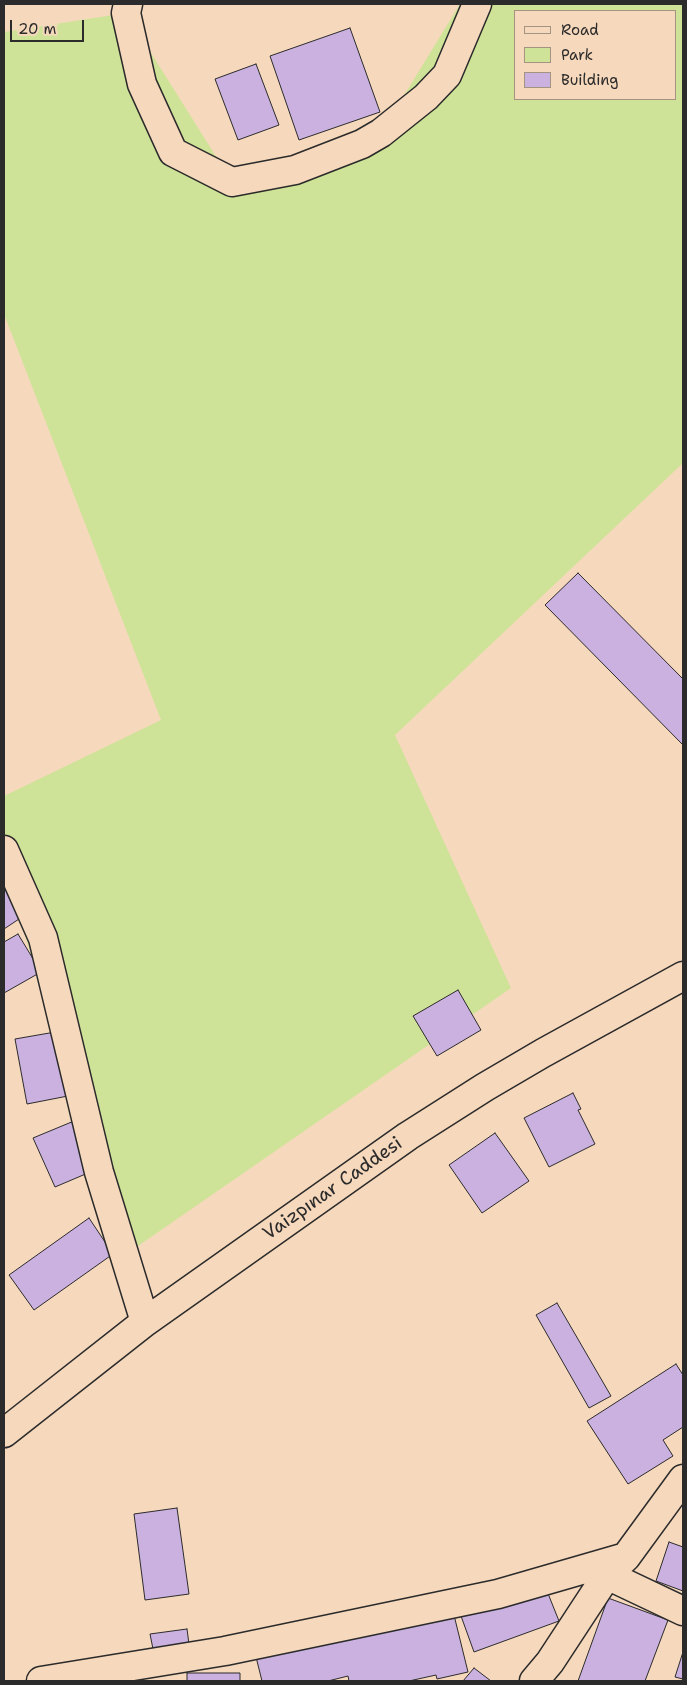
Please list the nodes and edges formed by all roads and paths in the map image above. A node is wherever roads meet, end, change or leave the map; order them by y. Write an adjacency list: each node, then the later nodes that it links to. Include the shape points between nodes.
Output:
1 (128, 4): 2 (street, via 126,13 142,84 173,152 232,182 295,170 362,144 381,133 448,76)
2 (477, 4)
3 (4, 850): 5 (street, via 43,938 99,1172)
4 (683, 976): 5 (street, Vaizpınar Caddesi, via 543,1053 408,1136)
5 (145, 1322): 6 (street, Vaizpınar Caddesi)
6 (4, 1433)
7 (683, 1479): 8 (street)
8 (617, 1566): 9 (street); 10 (street, via 224,1651); 11 (street)
9 (683, 1611)
10 (41, 1681)
11 (534, 1681)

